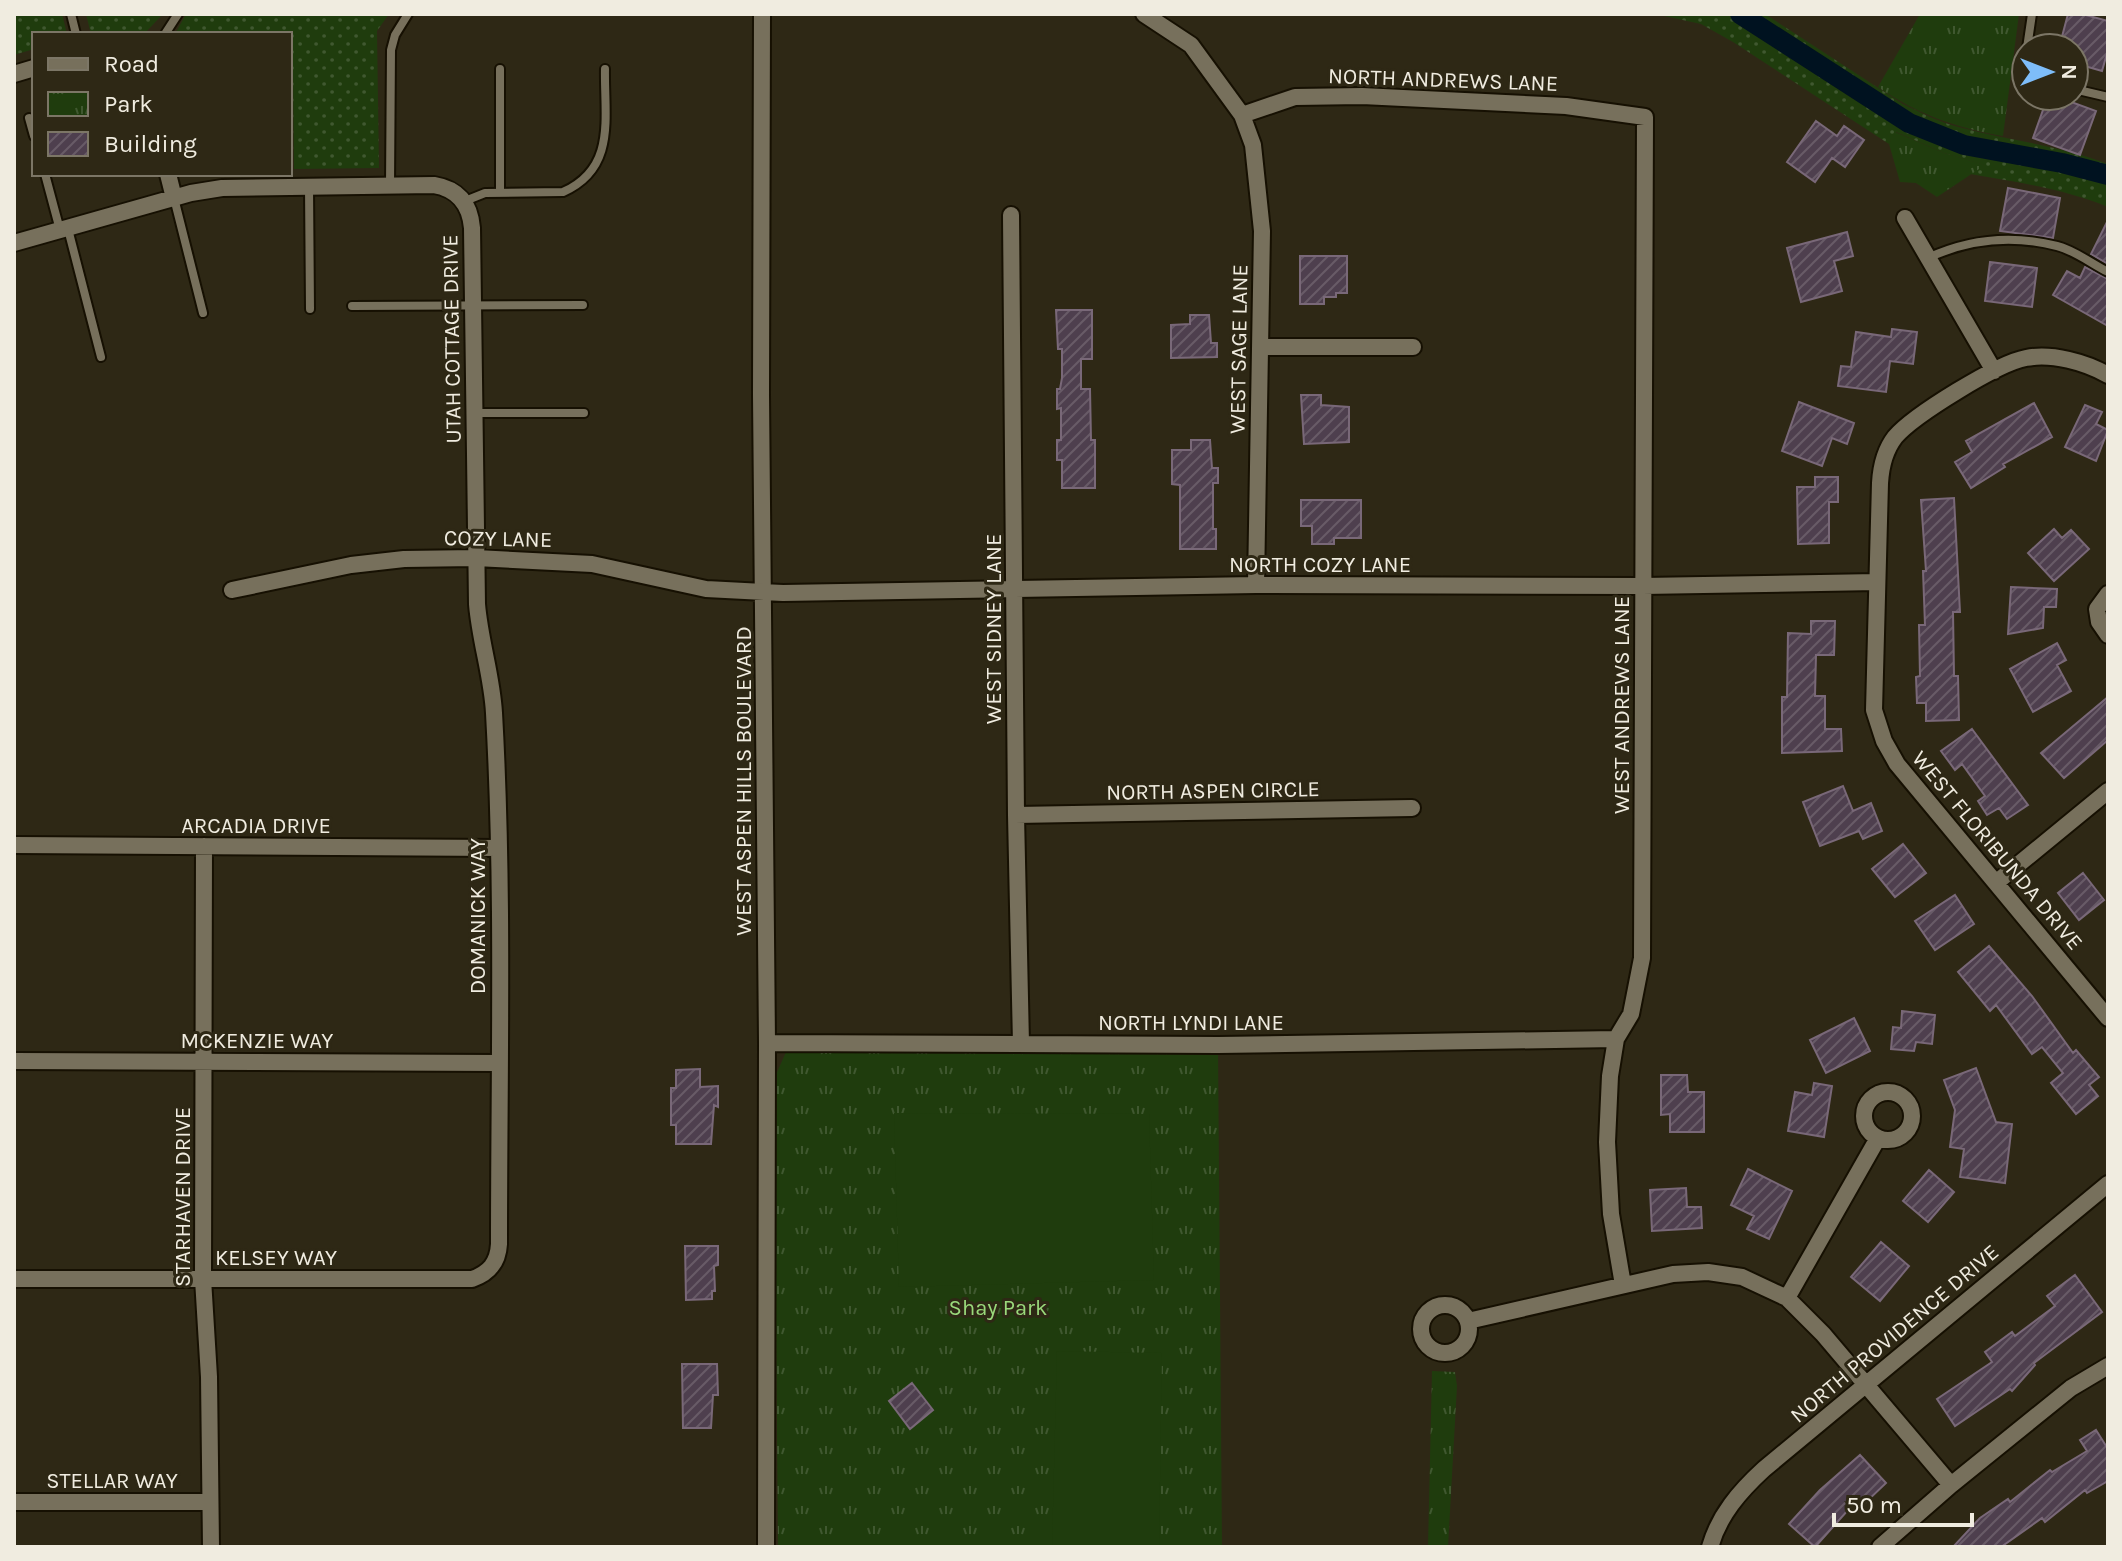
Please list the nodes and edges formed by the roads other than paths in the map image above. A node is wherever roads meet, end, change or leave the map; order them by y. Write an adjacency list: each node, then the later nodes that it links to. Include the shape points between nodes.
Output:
1 (178, 14): 5 (lane)
2 (408, 14): 15 (lane, via 391,50)
3 (762, 14): 44 (street, WEST ASPEN HILLS BOULEVARD)
4 (1144, 14): 8 (street, WEST SAGE LANE, via 1191,45)
5 (166, 32)
6 (500, 69): 17 (lane)
7 (605, 69): 17 (lane, via 604,148 595,167 563,192)
8 (1242, 115): 9 (street, NORTH ANDREWS LANE, via 1295,97 1362,96 1566,106); 31 (street, WEST SAGE LANE, via 1258,177)
9 (1645, 117): 41 (street, WEST ANDREWS LANE)
10 (29, 118): 11 (lane)
11 (32, 129)
12 (46, 176): 22 (lane)
13 (168, 176): 18 (street)
14 (283, 180): 16 (street, UTAH COTTAGE DRIVE); 18 (street, UTAH COTTAGE DRIVE)
15 (390, 185): 16 (street, UTAH COTTAGE DRIVE); 19 (street, UTAH COTTAGE DRIVE, via 443,186)
16 (309, 186): 29 (lane)
17 (500, 193): 19 (lane)
18 (174, 198): 22 (street, UTAH COTTAGE DRIVE); 30 (lane)
19 (465, 201): 28 (street, UTAH COTTAGE DRIVE, via 471,217)
20 (1011, 215): 42 (street, WEST SIDNEY LANE)
21 (1905, 218): 24 (street)
22 (64, 229): 23 (street, UTAH COTTAGE DRIVE); 33 (lane)
23 (14, 243)
24 (1927, 258): 25 (lane, via 1979,240 2018,240 2060,246); 34 (street)
25 (2108, 272)
26 (583, 305): 28 (lane)
27 (352, 306): 28 (lane)
28 (473, 306): 36 (street, UTAH COTTAGE DRIVE)
29 (310, 309)
30 (203, 313)
31 (1262, 347): 32 (street); 40 (street, WEST SAGE LANE)
32 (1413, 347)
33 (101, 357)
34 (1994, 371): 35 (street, WEST FLORIBUNDA DRIVE, via 2023,358 2048,355); 39 (street, WEST FLORIBUNDA DRIVE, via 1945,400 1890,444 1881,468)
35 (2108, 375)
36 (473, 413): 37 (lane); 38 (street, UTAH COTTAGE DRIVE)
37 (584, 413)
38 (476, 558): 43 (street, COZY LANE, via 351,565); 44 (street, COZY LANE, via 592,564 706,589); 52 (street, DOMANICK WAY, via 478,620 493,697)
39 (1877, 582): 41 (street, NORTH COZY LANE); 53 (street, WEST FLORIBUNDA DRIVE, via 1874,710 1884,741 1897,764)
40 (1256, 585): 41 (street, NORTH COZY LANE); 42 (street, NORTH COZY LANE)
41 (1643, 586): 55 (street, WEST ANDREWS LANE, via 1642,958 1631,1014)
42 (1016, 588): 44 (street, NORTH COZY LANE); 49 (street, WEST SIDNEY LANE)
43 (232, 590)
44 (763, 593): 56 (street, WEST ASPEN HILLS BOULEVARD)
45 (2108, 594): 46 (street, via 2097,609)
46 (2108, 635)
47 (2108, 791): 53 (street)
48 (1412, 808): 49 (street, NORTH ASPEN CIRCLE)
49 (1016, 815): 57 (street, WEST SIDNEY LANE)
50 (14, 845): 51 (street, ARCADIA DRIVE)
51 (204, 846): 52 (street, ARCADIA DRIVE); 59 (street, STARHAVEN DRIVE)
52 (499, 848): 60 (street, DOMANICK WAY)
53 (1997, 882): 54 (street, WEST FLORIBUNDA DRIVE)
54 (2108, 1018)
55 (1616, 1039): 57 (street, NORTH LYNDI LANE); 66 (street, WEST ANDREWS LANE, via 1607,1142 1611,1214)
56 (767, 1043): 57 (street, NORTH LYNDI LANE); 75 (street, WEST ASPEN HILLS BOULEVARD)
57 (1021, 1044)
58 (14, 1061): 59 (street, MCKENZIE WAY)
59 (204, 1061): 60 (street, MCKENZIE WAY); 65 (street, STARHAVEN DRIVE)
60 (499, 1063): 63 (street, DOMANICK WAY, via 499,1244)
61 (1878, 1138): 67 (street)
62 (2108, 1184): 70 (street, NORTH PROVIDENCE DRIVE)
63 (488, 1272): 65 (street, KELSEY WAY, via 472,1279)
64 (14, 1279): 65 (street, KELSEY WAY)
65 (203, 1279): 73 (street, STARHAVEN DRIVE)
66 (1623, 1285): 67 (street, via 1708,1272 1742,1277); 68 (street)
67 (1787, 1298): 70 (street)
68 (1468, 1321)
69 (2108, 1366): 71 (street, via 2071,1388)
70 (1866, 1385): 71 (street); 76 (street, NORTH PROVIDENCE DRIVE, via 1745,1487 1717,1526)
71 (1951, 1485): 77 (street)
72 (14, 1502): 73 (street, STELLAR WAY)
73 (210, 1502): 74 (street, STARHAVEN DRIVE)
74 (211, 1547)
75 (766, 1547)
76 (1710, 1547)
77 (1880, 1547)

